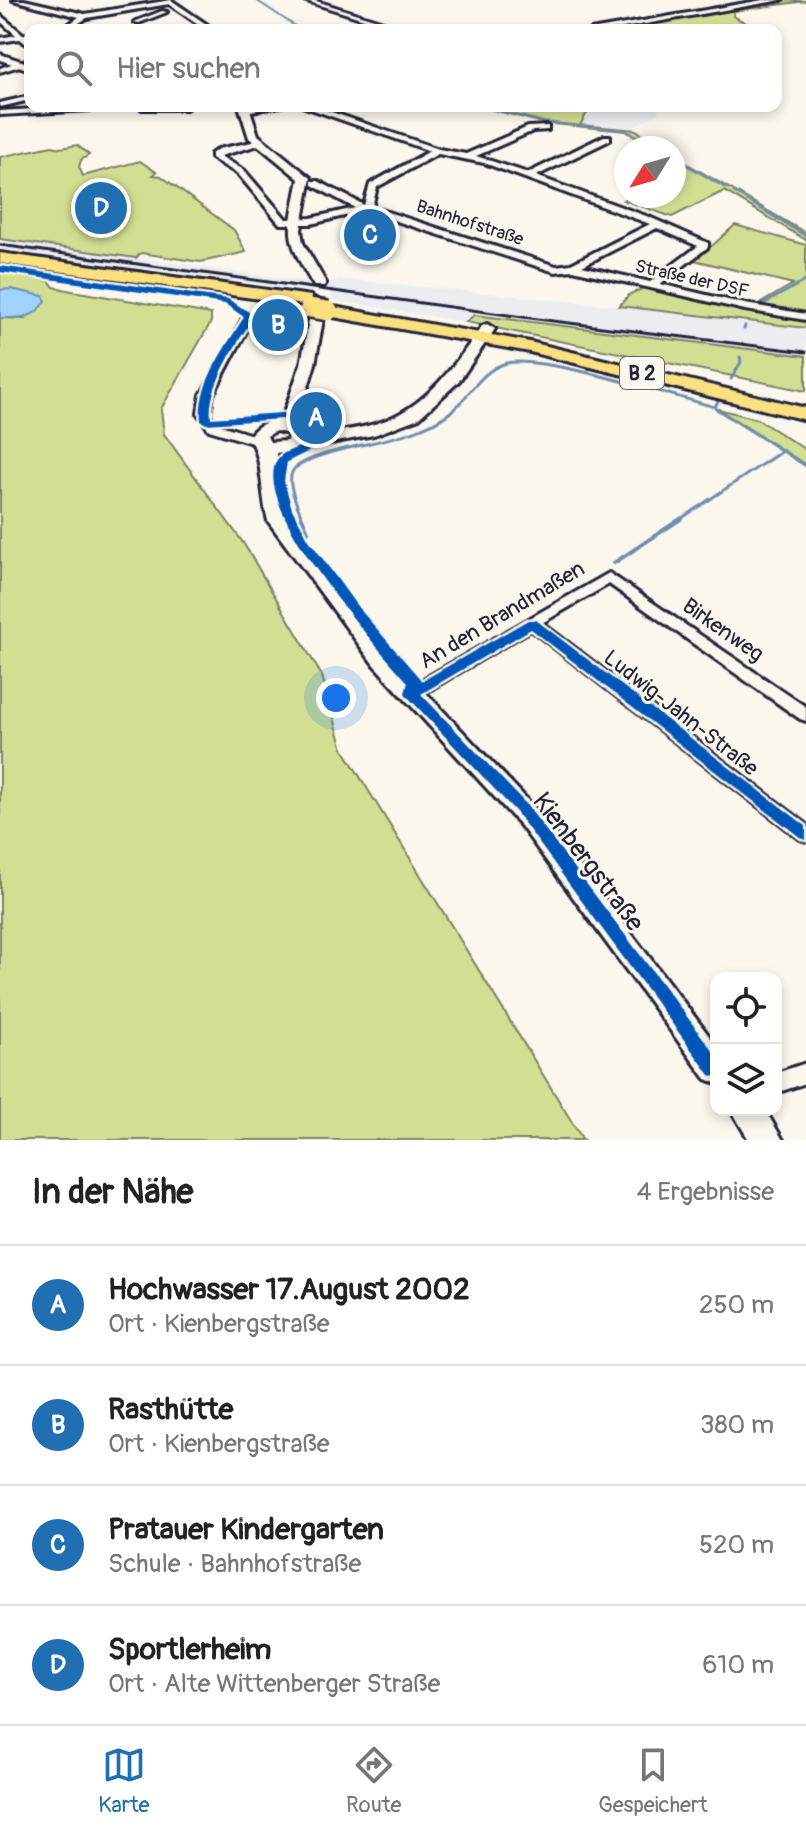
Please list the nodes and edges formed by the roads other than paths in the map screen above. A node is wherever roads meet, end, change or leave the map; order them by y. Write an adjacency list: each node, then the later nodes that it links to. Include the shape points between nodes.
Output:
1 (16, 0): 6 (street)
2 (306, 0): 11 (street)
3 (778, 0): 12 (street)
4 (169, 1): 5 (street); 6 (street)
5 (184, 9): 8 (street); 10 (street)
6 (85, 16): 9 (street)
7 (0, 17): 13 (street)
8 (137, 22)
9 (74, 24)
10 (204, 24)
11 (386, 24)
12 (632, 24)
13 (24, 35)
14 (24, 36): 15 (street)
15 (0, 40)
16 (0, 57): 17 (street)
17 (24, 65)
18 (24, 66): 19 (street)
19 (0, 70)
20 (0, 96): 21 (street)
21 (24, 98)
22 (24, 99): 23 (street)
23 (0, 105)
24 (24, 112): 27 (street)
25 (246, 112): 30 (street)
26 (323, 112): 31 (street)
27 (0, 113)
28 (545, 128): 32 (street)
29 (607, 138): 33 (street)
30 (259, 142): 36 (street, via 303,175 306,183); 36 (street, via 214,156 241,172 279,220)
31 (437, 151): 32 (street); 35 (street, via 373,186)
32 (467, 157): 33 (street)
33 (529, 176): 37 (street)
34 (315, 183): 35 (street, Bahnhofstraße)
35 (365, 208): 36 (street); 40 (street, Bahnhofstraße, via 545,267)
36 (296, 222): 42 (street, via 297,243)
37 (655, 225): 40 (street); 41 (street, via 705,245)
38 (0, 258): 42 (main road, B 2)
39 (0, 264): 42 (main road, B 2)
40 (573, 267): 41 (street, Straße der DSF)
41 (651, 286): 44 (street, Straße der DSF)
42 (319, 301): 45 (main road, B 2); 48 (street, Kienbergstraße, via 308,364)
43 (249, 316): 48 (street, via 204,414 209,423 232,433)
44 (806, 317)
45 (484, 333): 46 (main road, B 2, via 622,358); 47 (main road, B 2); 48 (main road, via 427,407 382,427 326,438)
46 (806, 406)
47 (806, 414)
48 (278, 437): 51 (main road, Kienbergstraße, via 269,473 274,510 291,542)
49 (615, 580): 50 (street, An den Brandmaßen, via 603,580); 52 (street, Birkenweg)
50 (532, 623): 51 (street, An den Brandmaßen); 53 (street, Ludwig-Jahn-Straße)
51 (412, 693): 54 (main road, Kienbergstraße, via 521,808)
52 (806, 715)
53 (806, 834)
54 (710, 1061)
55 (806, 1073): 56 (street)
56 (782, 1081)
57 (750, 1116): 58 (main road)
58 (768, 1140)

